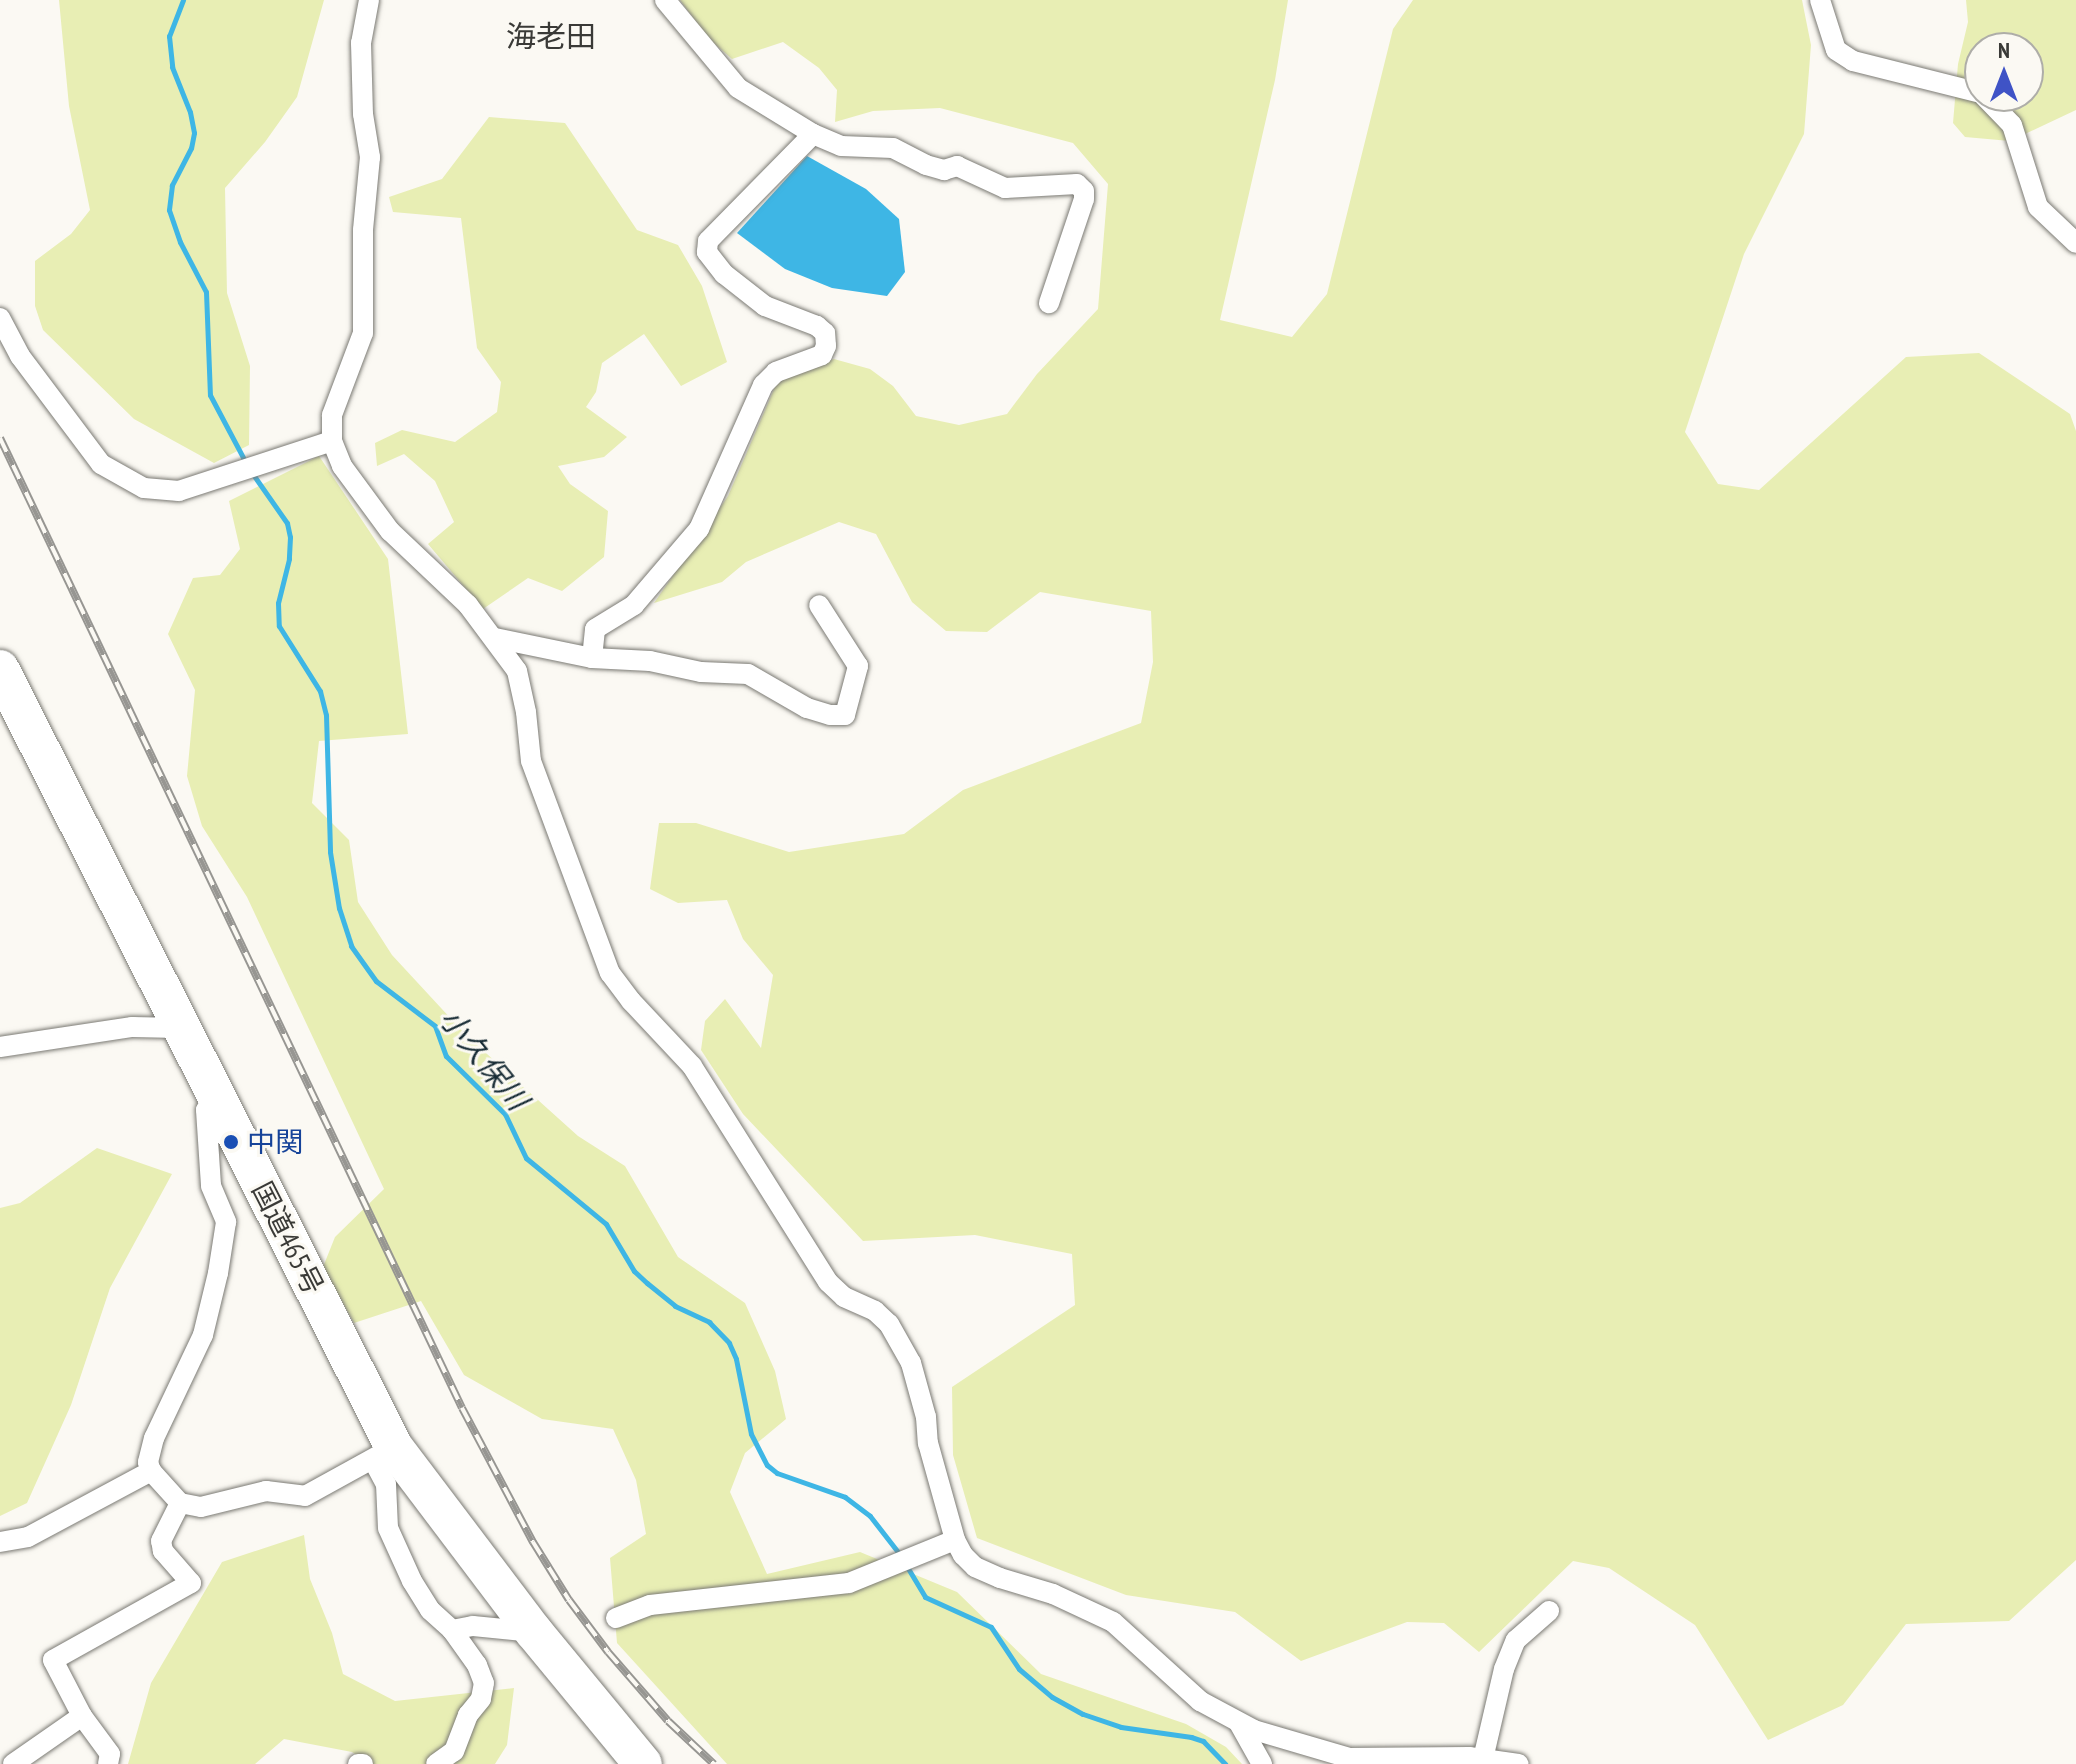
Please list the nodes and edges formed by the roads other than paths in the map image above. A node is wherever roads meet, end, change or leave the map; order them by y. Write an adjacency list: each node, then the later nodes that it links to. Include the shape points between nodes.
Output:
1 (369, 0): 10 (street, via 361,43 370,157 363,230 363,333 332,415)
2 (665, 0): 6 (street, via 738,88)
3 (1820, 0): 4 (street, via 1836,50 1853,61)
4 (1964, 90)
5 (1999, 112): 7 (street, via 2012,125 2038,207)
6 (813, 134): 8 (street, via 841,146 893,148 926,165 944,170 957,166 1005,188 1077,184 1084,199); 13 (street, via 708,241 707,252 724,274 765,306 817,326 825,333 826,346 822,355 776,372 763,385 699,529 634,605 595,629)
7 (2076, 243)
8 (1049, 303)
9 (0, 318): 10 (street, via 20,356 101,464 144,488 179,491)
10 (332, 441): 12 (street, via 342,466 390,531)
11 (819, 605): 13 (street, via 858,666 845,715 807,708 748,674)
12 (495, 638): 13 (street); 21 (street, via 517,671 531,761 610,973 692,1066 828,1282 889,1324 911,1363)
13 (592, 658)
14 (0, 669): 15 (highway, 国道465号)
15 (179, 1028): 16 (street, via 132,1027); 17 (highway, 国道465号)
16 (0, 1047)
17 (216, 1096): 18 (highway, 国道465号); 19 (street, via 206,1110 211,1186 226,1222 218,1273 203,1335 154,1438)
18 (383, 1454): 20 (street, via 305,1496 266,1491 201,1507); 25 (street, via 388,1528 430,1610); 26 (highway, 国道465号)
19 (151, 1471): 20 (street); 22 (street, via 28,1537)
20 (180, 1503): 27 (street, via 161,1541 163,1551 191,1583 53,1660)
21 (955, 1540): 24 (street, via 849,1583 650,1605); 28 (street, via 975,1567 1113,1622 1200,1701)
22 (0, 1542)
23 (1549, 1611): 29 (street, via 1516,1640)
24 (616, 1618)
25 (452, 1630): 26 (street, via 473,1626); 32 (street, via 484,1683 454,1751)
26 (534, 1632): 33 (highway, 国道465号)
27 (82, 1716): 30 (street); 31 (street, via 110,1754)
28 (1239, 1723): 29 (street, via 1349,1758); 34 (street)
29 (1483, 1759): 35 (street)
30 (13, 1764)
31 (108, 1764)
32 (436, 1764)
33 (643, 1764)
34 (1262, 1764)
35 (1519, 1764)

